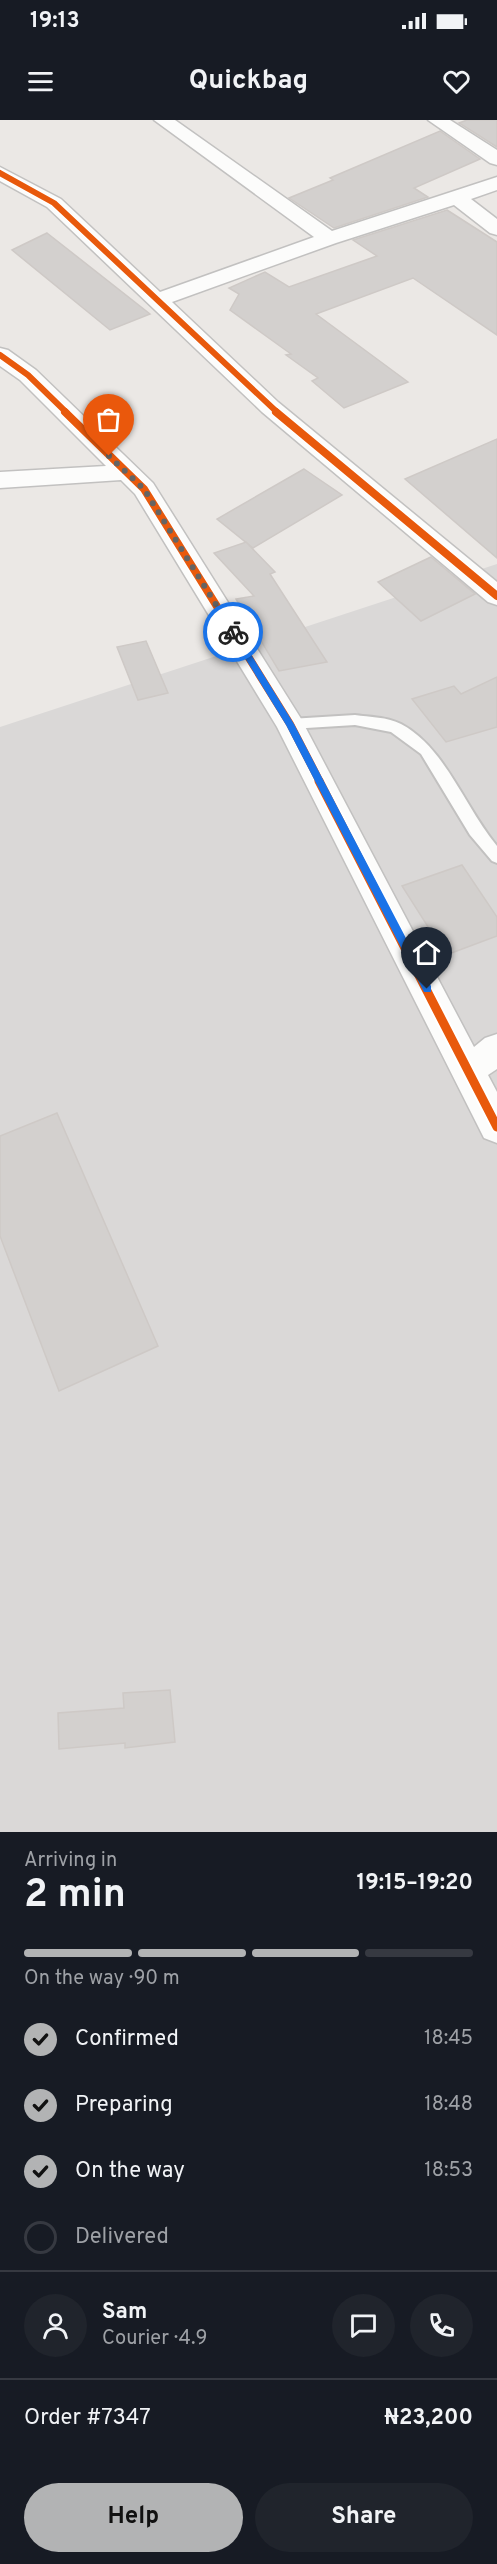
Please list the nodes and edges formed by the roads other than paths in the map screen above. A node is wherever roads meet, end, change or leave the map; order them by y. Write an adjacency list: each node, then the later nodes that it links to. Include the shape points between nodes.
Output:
1 (163, 120): 8 (street)
2 (437, 120): 3 (street)
3 (497, 159)
4 (0, 173): 9 (street, via 54,203)
5 (497, 183): 6 (street)
6 (457, 198): 7 (street); 8 (street)
7 (497, 229)
8 (329, 239): 9 (street)
9 (157, 300): 13 (street, via 270,407)
10 (0, 354): 11 (street, via 28,375)
11 (125, 472): 12 (street); 14 (street, via 144,489)
12 (0, 480)
13 (497, 596)
14 (290, 724): 15 (lane, via 355,720 394,727 426,750 476,831); 17 (street)
15 (497, 857)
16 (497, 1049): 17 (street)
17 (469, 1070): 18 (street)
18 (497, 1127)

